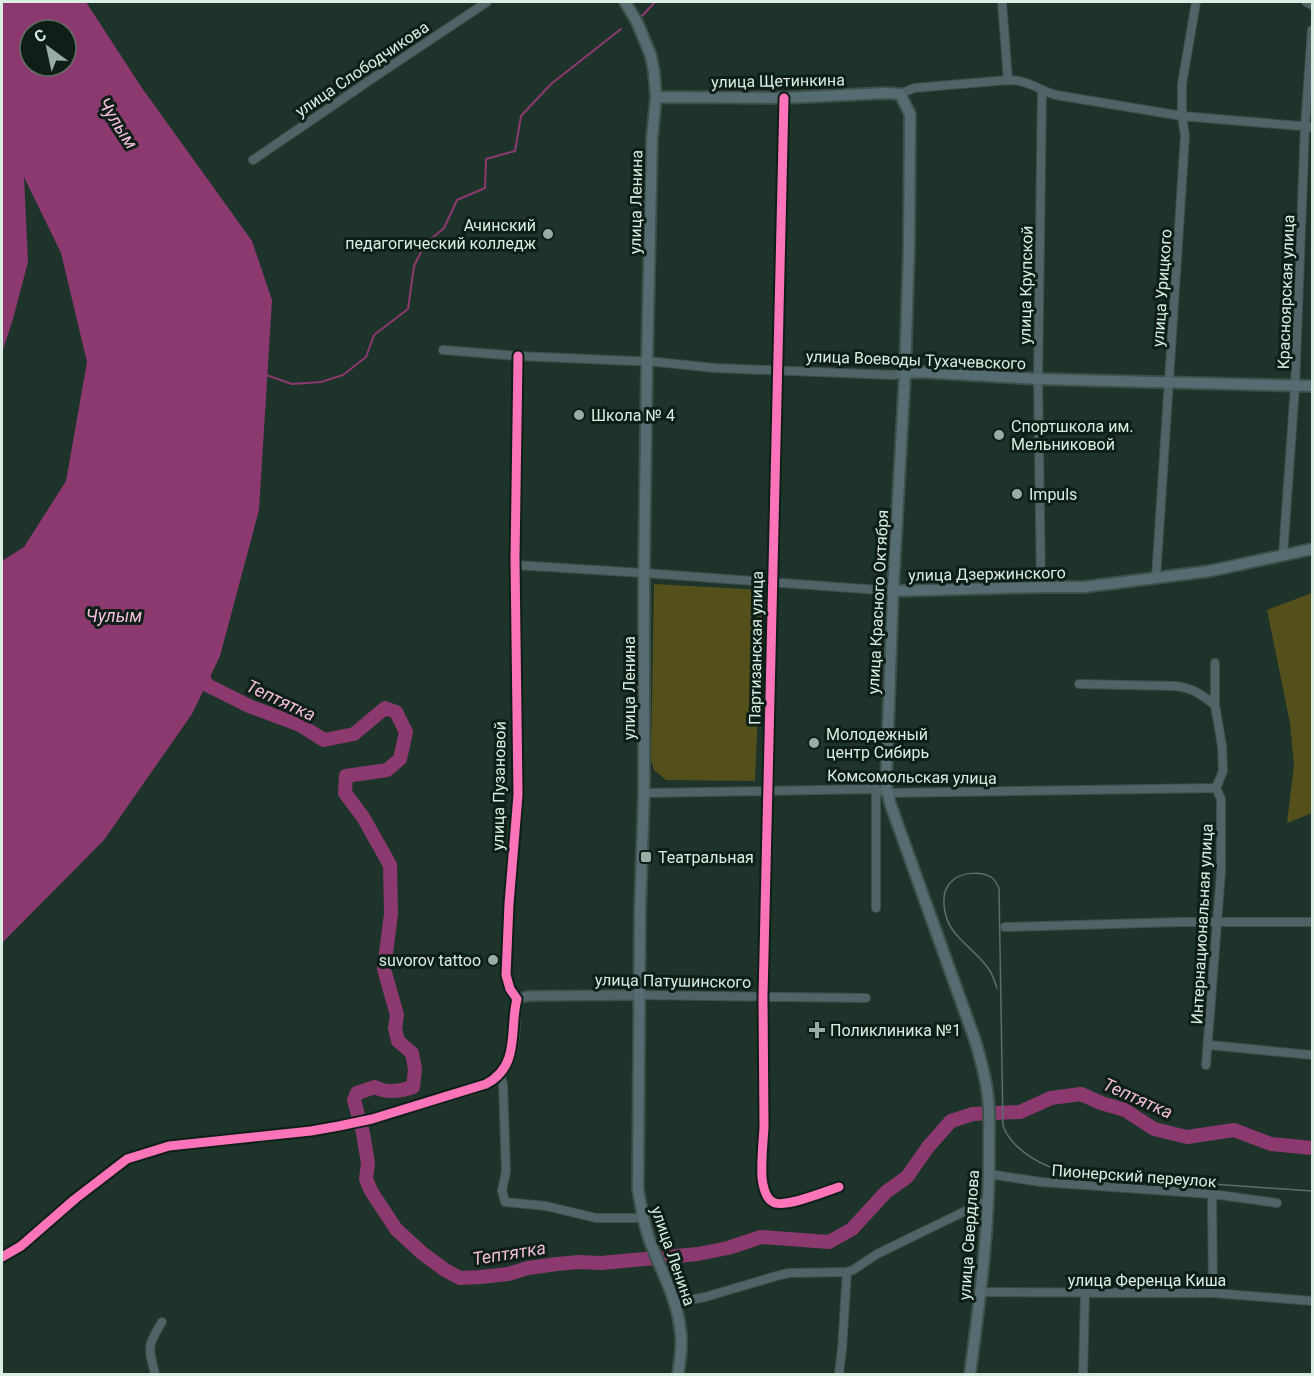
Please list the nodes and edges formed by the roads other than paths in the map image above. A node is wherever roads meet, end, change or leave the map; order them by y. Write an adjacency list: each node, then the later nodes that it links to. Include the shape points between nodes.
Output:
1 (488, 2): 15 (street, улица Слободчикова)
2 (625, 2): 11 (main road, улица Ленина, via 648,48)
3 (1002, 2): 8 (street)
4 (1196, 2): 13 (street, улица Урицкого, via 1182,84)
5 (1306, 2): 6 (street)
6 (1312, 5)
7 (1312, 30): 14 (street, Красноярская улица)
8 (1008, 80): 9 (street, улица Щетинкина, via 1025,82); 10 (street, улица Щетинкина, via 914,88)
9 (1042, 91): 13 (street, улица Щетинкина); 21 (street, улица Крупской)
10 (900, 94): 12 (main road, улица Щетинкина); 20 (main road, улица Красного Октября, via 910,114)
11 (656, 97): 12 (main road, улица Щетинкина); 18 (main road, улица Ленина)
12 (783, 98): 19 (street, Партизанская улица)
13 (1182, 116): 14 (street, улица Щетинкина); 22 (street, улица Урицкого, via 1185,136)
14 (1309, 126): 23 (street, Красноярская улица)
15 (253, 160)
16 (443, 350): 17 (street, улица Воеводы Тухачевского)
17 (518, 356): 18 (street, улица Воеводы Тухачевского); 27 (street, улица Пузановой)
18 (647, 362): 19 (street, улица Воеводы Тухачевского); 28 (main road, улица Ленина)
19 (777, 371): 20 (street, улица Воеводы Тухачевского); 30 (street, Партизанская улица)
20 (906, 373): 21 (main road, улица Воеводы Тухачевского); 32 (main road, улица Красного Октября)
21 (1038, 379): 22 (main road, улица Воеводы Тухачевского); 31 (street, улица Крупской)
22 (1169, 382): 23 (main road, улица Воеводы Тухачевского); 29 (street, улица Урицкого)
23 (1295, 386): 24 (main road, улица Воеводы Тухачевского); 26 (street, Красноярская улица)
24 (1312, 386)
25 (1312, 549): 26 (main road, улица Дзержинского)
26 (1283, 555): 29 (main road, улица Дзержинского)
27 (515, 565): 28 (street, улица Дзержинского); 48 (street, улица Пузановой, via 518,795 506,975)
28 (644, 573): 30 (street, улица Дзержинского); 39 (main road, улица Ленина)
29 (1156, 578): 31 (main road, улица Дзержинского, via 1084,587)
30 (772, 582): 32 (street, улица Дзержинского); 38 (street, Партизанская улица)
31 (1041, 587): 32 (main road, улица Дзержинского)
32 (893, 591): 40 (main road, улица Красного Октября)
33 (1215, 663): 35 (street, Интернациональная улица)
34 (1079, 684): 35 (street, via 1181,687 1196,691)
35 (1215, 705): 36 (street, Интернациональная улица, via 1223,771)
36 (1216, 788): 40 (street, Комсомольская улица); 43 (street, Интернациональная улица, via 1221,799)
37 (876, 789): 38 (street, Комсомольская улица); 40 (street, Комсомольская улица); 41 (street)
38 (768, 790): 39 (street, Комсомольская улица); 46 (street, Партизанская улица)
39 (644, 793): 45 (main road, улица Ленина)
40 (887, 793): 53 (main road, улица Красного Октября, via 976,1043)
41 (876, 908)
42 (1312, 922): 43 (street)
43 (1218, 923): 44 (street); 49 (street, Интернациональная улица)
44 (1005, 927)
45 (639, 995): 46 (street, улица Патушинского); 48 (street, улица Патушинского); 59 (main road, улица Ленина, via 638,1189)
46 (763, 997): 47 (street, улица Патушинского); 55 (street, Партизанская улица, via 764,1189 773,1203 779,1204)
47 (866, 998)
48 (517, 999): 52 (street, улица Пузановой, via 512,1049)
49 (1209, 1045): 50 (street); 51 (street, Интернациональная улица)
50 (1312, 1055)
51 (1206, 1065)
52 (500, 1075): 59 (street, via 505,1202 546,1206 596,1218); 60 (street, via 476,1088 372,1119 311,1131 169,1146 127,1159 21,1246)
53 (988, 1097): 54 (main road, улица Свердлова)
54 (989, 1174): 56 (street, Пионерский переулок, via 1041,1182); 57 (main road, улица Свердлова)
55 (839, 1187)
56 (1212, 1194): 58 (street, Пионерский переулок); 64 (street)
57 (988, 1200): 61 (street); 62 (main road, улица Свердлова)
58 (1277, 1203)
59 (642, 1218): 66 (main road, улица Ленина)
60 (2, 1257)
61 (847, 1272): 66 (street, via 789,1273); 70 (street)
62 (981, 1292): 63 (street, улица Ференца Киша); 71 (main road, улица Свердлова)
63 (1085, 1293): 64 (street, улица Ференца Киша); 72 (street)
64 (1213, 1293): 65 (street, улица Ференца Киша)
65 (1312, 1301)
66 (675, 1304): 69 (main road, улица Ленина, via 682,1347)
67 (162, 1322): 68 (street, via 149,1351)
68 (155, 1374)
69 (678, 1374)
70 (839, 1374)
71 (970, 1374)
72 (1083, 1374)

